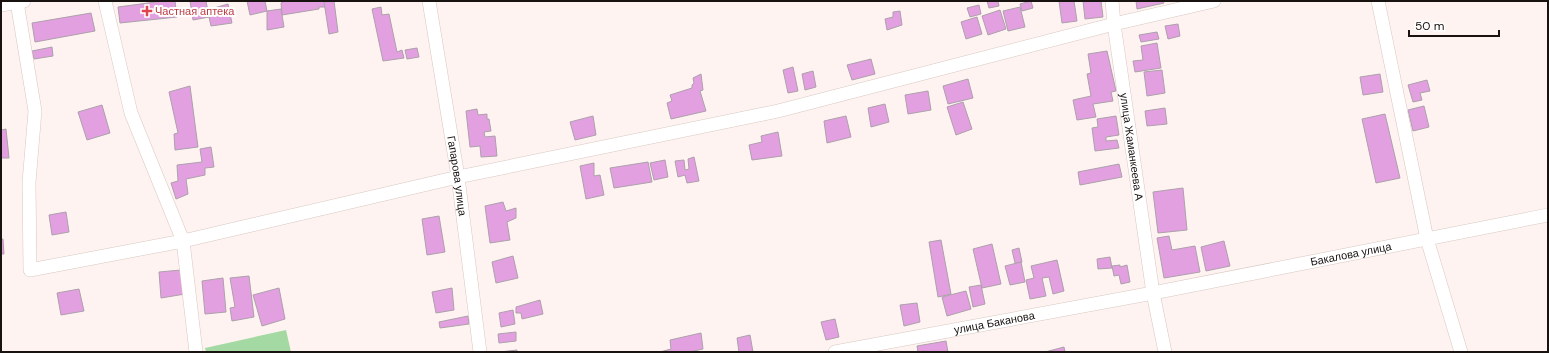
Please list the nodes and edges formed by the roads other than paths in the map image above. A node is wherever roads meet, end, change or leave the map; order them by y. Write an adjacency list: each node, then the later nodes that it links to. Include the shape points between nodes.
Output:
1 (105, 1): 12 (street, via 131,113)
2 (429, 1): 9 (street, Гапарова улица)
3 (1112, 1): 8 (street, улица Жаманкеева А)
4 (1214, 1): 8 (street)
5 (1378, 1): 11 (street)
6 (21, 2): 7 (street); 12 (street, via 35,111 29,182 30,270)
7 (1, 5)
8 (1114, 24): 9 (street, via 778,111); 13 (street, улица Жаманкеева А)
9 (458, 178): 12 (street); 15 (street, Гапарова улица)
10 (1548, 215): 11 (street, Бакалова улица)
11 (1427, 239): 13 (street, Бакалова улица); 18 (street)
12 (183, 241): 14 (street)
13 (1153, 293): 16 (street, улица Баканова); 17 (street, улица Жаманкеева А)
14 (196, 352)
15 (480, 352)
16 (835, 352)
17 (1165, 352)
18 (1461, 352)

